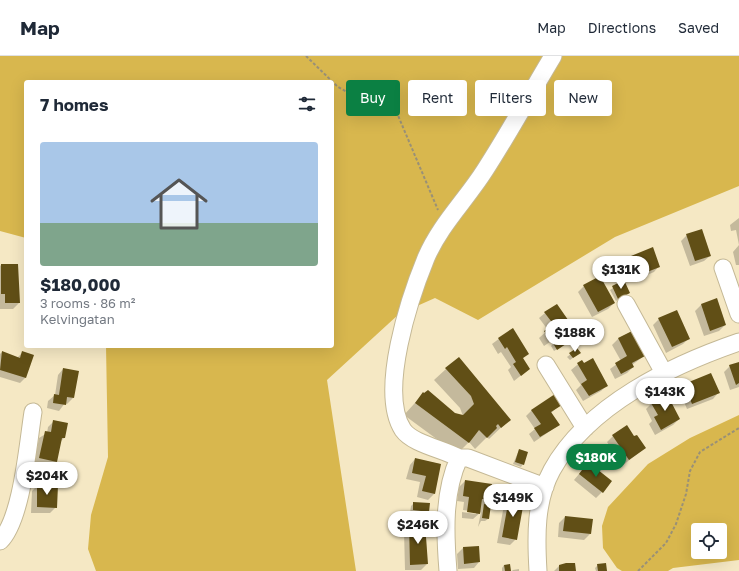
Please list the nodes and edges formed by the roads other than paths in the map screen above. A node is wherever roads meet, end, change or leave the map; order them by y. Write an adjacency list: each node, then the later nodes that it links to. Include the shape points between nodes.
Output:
1 (553, 56): 10 (street, via 485,171 445,226 427,257 398,345 394,396 398,421 405,432 417,441)
2 (723, 268): 4 (street)
3 (626, 304): 7 (street)
4 (739, 314)
5 (739, 342): 7 (street)
6 (546, 365): 9 (street)
7 (664, 374): 9 (street, via 628,395)
8 (33, 412): 12 (street, via 18,506 12,525)
9 (585, 428): 11 (street, via 552,470)
10 (459, 458): 11 (street, via 468,458); 13 (street, via 447,502)
11 (545, 487): 14 (street, via 538,517)
12 (0, 541)
13 (448, 571)
14 (538, 571)

